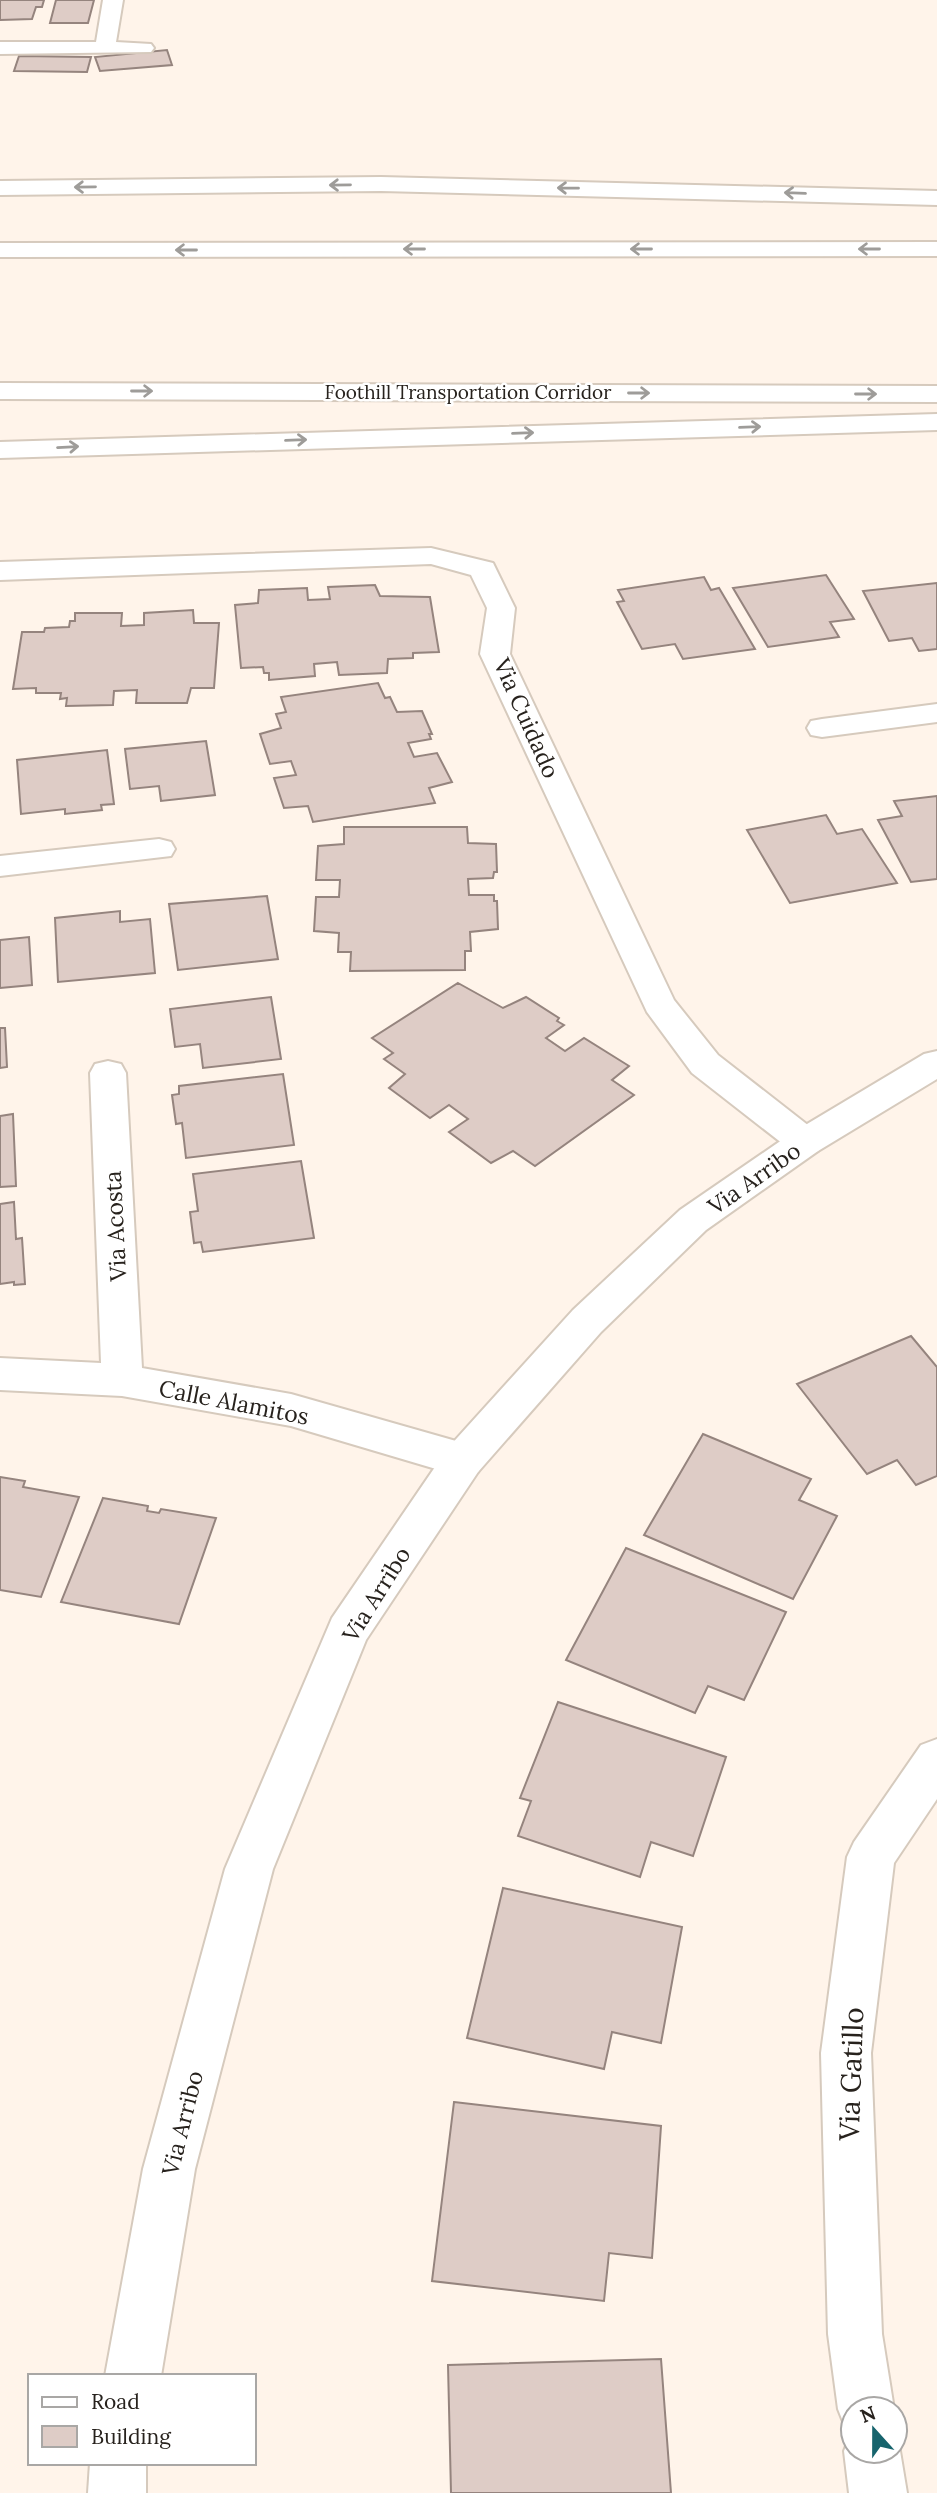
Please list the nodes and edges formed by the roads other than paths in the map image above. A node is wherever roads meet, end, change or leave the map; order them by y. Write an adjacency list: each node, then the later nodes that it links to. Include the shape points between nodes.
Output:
1 (113, 0): 3 (main road)
2 (0, 48): 3 (main road)
3 (105, 48): 4 (main road)
4 (144, 48)
5 (0, 188): 6 (main road, one-way to 5, via 381,184)
6 (937, 198)
7 (937, 249): 8 (main road, one-way to 8)
8 (0, 250)
9 (0, 391): 10 (main road, Foothill Transportation Corridor, one-way to 10)
10 (937, 394)
11 (937, 422): 12 (main road, one-way to 11)
12 (0, 450)
13 (0, 571): 20 (main road, Via Cuidado, via 431,556 483,569 501,607 495,654 659,1004 705,1064)
14 (937, 713): 15 (main road)
15 (822, 728)
16 (159, 849): 17 (main road)
17 (0, 866)
18 (937, 1063): 20 (main road, Via Arribo)
19 (107, 1073): 22 (main road, Via Acosta)
20 (805, 1142): 23 (main road, Via Arribo, via 693,1220 587,1321)
21 (0, 1374): 22 (main road, Calle Alamitos)
22 (122, 1380): 23 (main road, Calle Alamitos, via 291,1410)
23 (463, 1460): 25 (main road, Via Arribo, via 348,1631 249,1869 169,2169)
24 (937, 1760): 26 (main road, Via Gatillo, via 871,1857 846,2053 855,2334)
25 (133, 2374)
26 (864, 2395)
27 (118, 2465): 29 (main road)
28 (874, 2465): 30 (main road)
29 (117, 2493)
30 (878, 2493)

